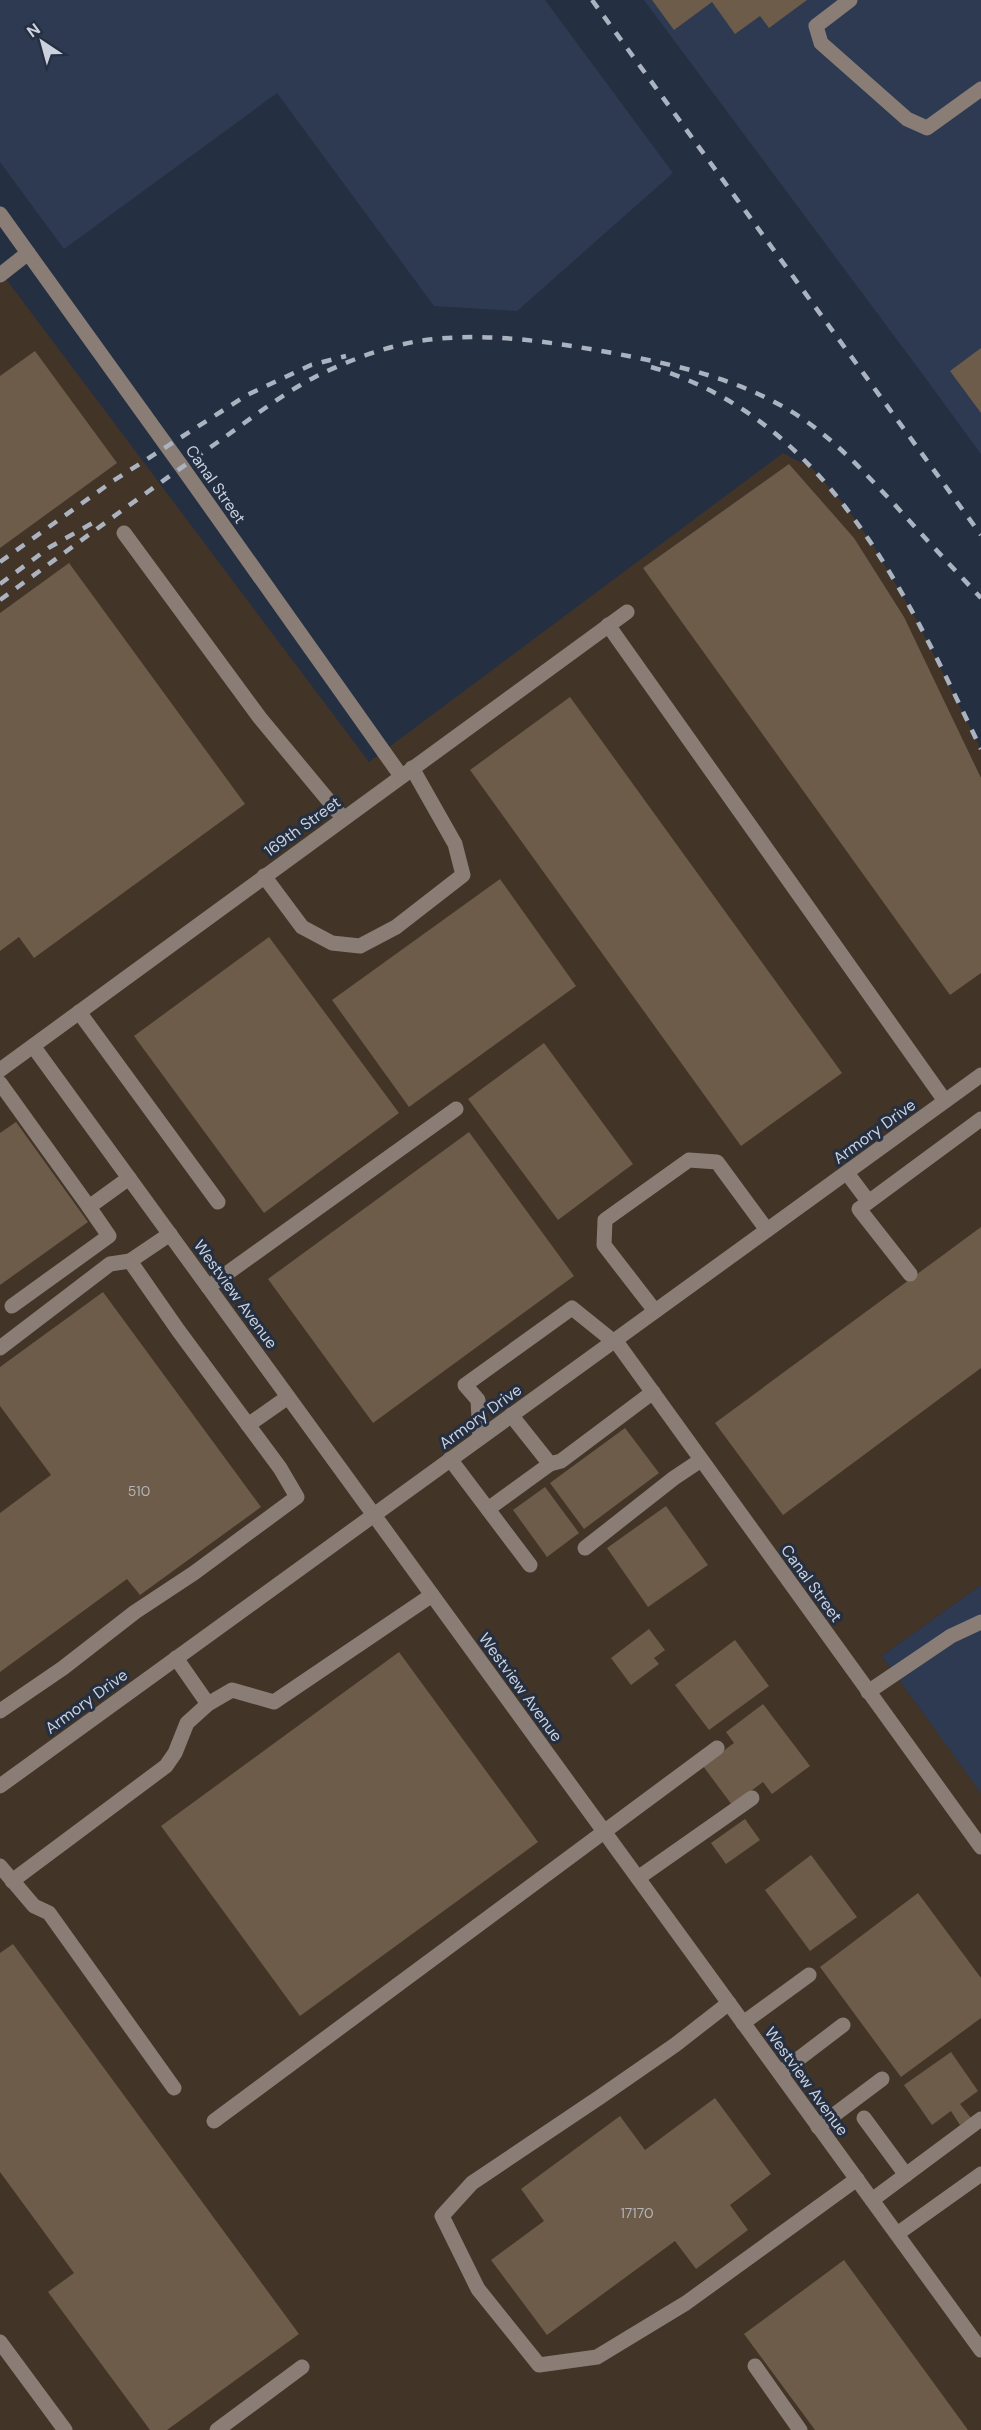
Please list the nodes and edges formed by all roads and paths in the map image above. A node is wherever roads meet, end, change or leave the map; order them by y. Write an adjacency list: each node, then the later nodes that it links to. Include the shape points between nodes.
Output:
1 (850, 0): 2 (street, via 816,26 821,43 907,119 927,128)
2 (981, 89)
3 (0, 214): 4 (street, Canal Street)
4 (28, 253): 5 (street); 9 (street, Canal Street)
5 (0, 275)
6 (124, 533): 10 (street, via 260,718)
7 (627, 612): 8 (street, 169th Street)
8 (608, 625): 9 (street, 169th Street); 17 (street)
9 (406, 772): 10 (street, 169th Street); 11 (street, Canal Street, via 456,844 463,874 396,927 360,946 332,943 302,927)
10 (343, 818): 11 (street, 169th Street)
11 (264, 876): 12 (street, 169th Street)
12 (79, 1012): 13 (street, 169th Street); 23 (street)
13 (33, 1046): 14 (street, 169th Street); 21 (street, Westview Avenue)
14 (0, 1070)
15 (981, 1075): 17 (street, Armory Drive)
16 (0, 1083): 24 (street)
17 (945, 1101): 20 (street, Armory Drive)
18 (456, 1109): 29 (street)
19 (981, 1119): 22 (street)
20 (846, 1173): 22 (street); 25 (street, Armory Drive)
21 (129, 1178): 24 (street); 26 (street, Westview Avenue)
22 (868, 1201): 28 (street, via 859,1209)
23 (218, 1203)
24 (89, 1207): 30 (street, via 109,1236)
25 (767, 1230): 31 (street, Armory Drive); 31 (street, via 717,1162 689,1160 605,1220 604,1245)
26 (170, 1234): 27 (street); 29 (street, Westview Avenue)
27 (130, 1262): 33 (street, via 110,1264); 37 (street)
28 (910, 1274)
29 (208, 1287): 35 (street, Westview Avenue)
30 (12, 1305)
31 (655, 1311): 32 (street, Armory Drive)
32 (614, 1341): 34 (street, Canal Street); 36 (street, Armory Drive); 38 (street, Canal Street, via 572,1308 465,1385 478,1401)
33 (0, 1348)
34 (653, 1392): 40 (street, Canal Street); 41 (street, via 561,1461)
35 (288, 1397): 37 (street); 43 (street, Westview Avenue)
36 (512, 1415): 38 (street, Armory Drive); 41 (street)
37 (248, 1425): 51 (street, via 297,1497)
38 (480, 1438): 39 (street, Armory Drive)
39 (450, 1459): 42 (street); 43 (street, Armory Drive)
40 (701, 1460): 44 (street); 49 (street, Canal Street)
41 (550, 1464): 42 (street)
42 (488, 1509): 45 (street)
43 (374, 1515): 46 (street, Westview Avenue); 48 (street, Armory Drive)
44 (585, 1548)
45 (530, 1565)
46 (432, 1595): 50 (street, via 274,1702 232,1690); 55 (street, Westview Avenue)
47 (981, 1622): 49 (street, via 951,1636)
48 (176, 1658): 50 (street); 53 (street, Armory Drive)
49 (868, 1692): 56 (street, Canal Street)
50 (208, 1704): 59 (street, via 187,1723 166,1766)
51 (0, 1711)
52 (717, 1748): 55 (street)
53 (0, 1786)
54 (752, 1798): 58 (street)
55 (605, 1833): 58 (street, Westview Avenue); 69 (street)
56 (981, 1848)
57 (0, 1866): 59 (street)
58 (638, 1878): 61 (street, Westview Avenue)
59 (12, 1881): 66 (street, via 34,1906 49,1913)
60 (808, 1975): 62 (street)
61 (729, 2003): 62 (street, Westview Avenue); 73 (street, via 619,2084 472,2183 442,2216 478,2289 539,2365 597,2357 686,2303)
62 (743, 2023): 64 (street, Westview Avenue)
63 (843, 2025): 64 (street)
64 (780, 2073): 70 (street, Westview Avenue)
65 (882, 2079): 70 (street)
66 (174, 2088)
67 (864, 2118): 72 (street)
68 (981, 2119): 72 (street)
69 (214, 2121)
70 (818, 2127): 73 (street, Westview Avenue)
71 (981, 2174): 75 (street)
72 (906, 2175): 74 (street)
73 (857, 2179): 74 (street, Westview Avenue)
74 (872, 2200): 75 (street, Westview Avenue)
75 (897, 2234): 77 (street, Westview Avenue)
76 (0, 2342): 80 (street)
77 (981, 2350)
78 (755, 2366): 82 (street)
79 (302, 2367): 81 (street)
80 (65, 2430)
81 (216, 2430)
82 (800, 2430)

